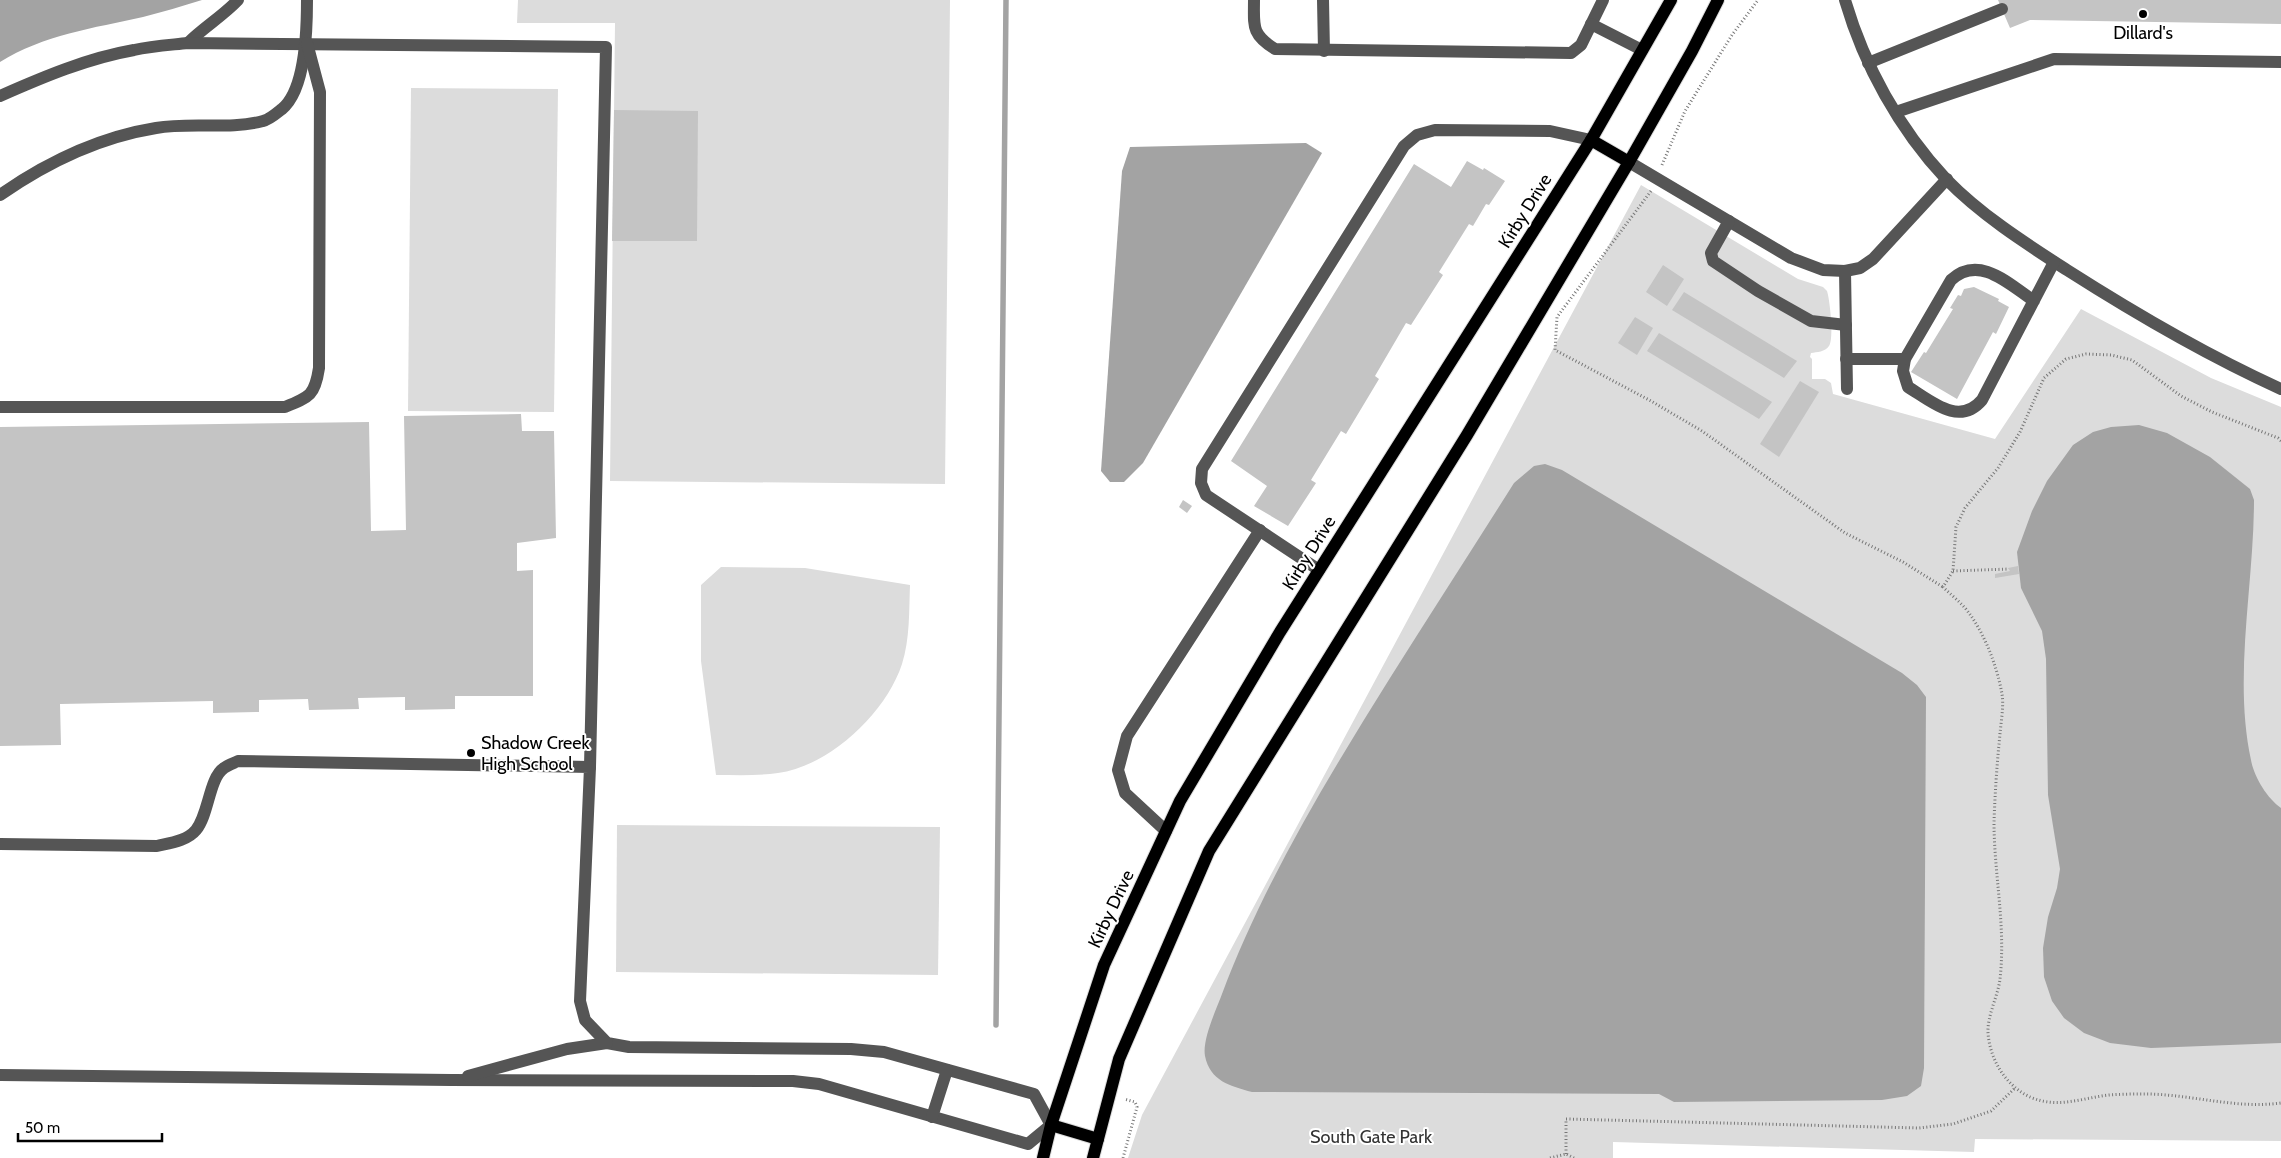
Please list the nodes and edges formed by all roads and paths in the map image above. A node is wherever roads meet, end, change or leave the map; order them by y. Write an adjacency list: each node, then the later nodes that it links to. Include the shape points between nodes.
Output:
1 (238, 0): 12 (street)
2 (307, 0): 13 (street)
3 (1254, 0): 15 (street, via 1254,29 1262,41 1275,49)
4 (1323, 0): 15 (street)
5 (1671, 0): 14 (main road, Kirby Drive)
6 (1718, 0): 21 (main road)
7 (1758, 0): 22 (path, via 1685,111)
8 (1845, 0): 17 (street)
9 (1597, 2): 11 (street)
10 (2002, 9): 17 (street)
11 (1591, 24): 14 (street); 15 (street, via 1581,45 1571,52)
12 (188, 43): 13 (street); 18 (street, via 98,58 47,75)
13 (306, 43): 24 (street, via 296,87 284,108 265,121 156,128 121,137 91,146 44,167); 34 (street, via 320,92 319,368 316,387 304,400 285,407); 41 (street, via 606,47)
14 (1642, 50): 20 (main road, Kirby Drive)
15 (1324, 51)
16 (2281, 62): 19 (street, via 2054,59)
17 (1868, 63): 19 (street)
18 (0, 96)
19 (1896, 112): 23 (street)
20 (1590, 140): 21 (main road); 36 (street, via 1550,131 1435,130 1418,135 1404,146 1202,469 1201,483 1206,495); 38 (main road, Kirby Drive)
21 (1629, 162): 22 (street); 53 (main road, via 1467,435 1209,851 1119,1059)
22 (1656, 177): 25 (street); 40 (path, via 1648,197 1557,317 1555,350 1651,400 1702,431 1845,533 1904,562)
23 (1947, 179): 26 (street, via 1985,212); 27 (street, via 1873,259 1860,268)
24 (0, 195)
25 (1729, 221): 27 (street, via 1791,258 1823,270); 29 (street, via 1711,253 1713,261 1810,321)
26 (2054, 262): 28 (street); 33 (street, via 2193,346)
27 (1845, 271): 29 (street)
28 (2034, 300): 31 (street, via 1989,272 1968,269 1951,280); 31 (street, via 1976,408 1965,412 1945,409 1908,387 1903,371)
29 (1846, 325): 30 (street)
30 (1846, 359): 31 (street); 32 (street)
31 (1905, 359)
32 (1847, 389)
33 (2281, 389)
34 (0, 406)
35 (2281, 441): 39 (path, via 2189,400 2132,360 2086,354 2066,359 2044,378 2020,432 1998,468 1965,508 1956,527)
36 (1260, 530): 38 (street); 42 (street, via 1127,736 1118,770 1125,794)
37 (2009, 569): 39 (path)
38 (1320, 570): 42 (main road, Kirby Drive, via 1180,801)
39 (1953, 571): 40 (path)
40 (1943, 587): 48 (path, via 1968,612 1987,642 2003,695 1994,822 2002,929 2000,980 1988,1033 2001,1074)
41 (590, 766): 43 (street, via 238,761 223,768 195,831 179,841 157,846); 44 (street, via 580,1001 585,1020)
42 (1166, 831): 52 (main road, Kirby Drive, via 1104,966)
43 (0, 844)
44 (607, 1043): 45 (street, via 629,1047 852,1049 884,1052); 47 (street, via 567,1049)
45 (947, 1070): 51 (street); 52 (street, via 1034,1094)
46 (0, 1075): 47 (street)
47 (451, 1080): 51 (street, via 793,1081 819,1084)
48 (2015, 1088): 50 (path, via 2031,1098 2052,1104 2137,1094 2165,1094 2227,1104 2260,1106); 54 (path, via 1991,1111 1953,1124 1919,1128 1566,1119)
49 (1124, 1098): 57 (path, via 1137,1107)
50 (2281, 1103)
51 (932, 1117): 52 (street, via 1028,1144)
52 (1051, 1125): 53 (main road); 55 (main road, Kirby Drive)
53 (1098, 1139): 56 (main road)
54 (1566, 1154): 58 (path); 59 (path)
55 (1043, 1158)
56 (1093, 1158)
57 (1123, 1158)
58 (1550, 1158)
59 (1574, 1158)

